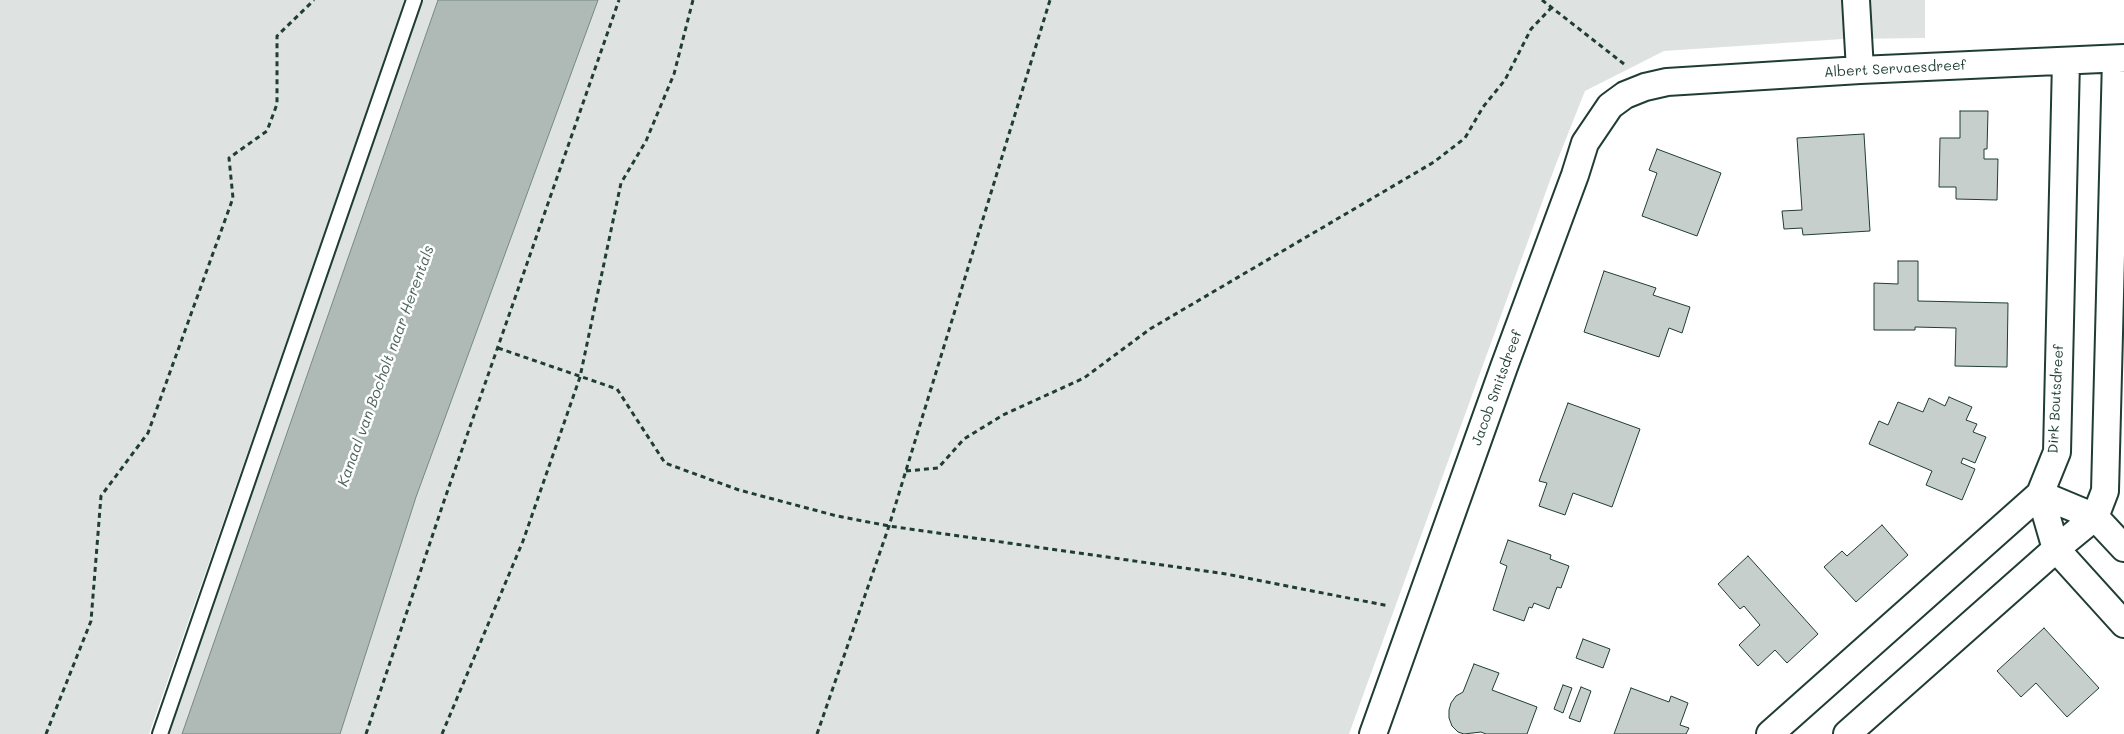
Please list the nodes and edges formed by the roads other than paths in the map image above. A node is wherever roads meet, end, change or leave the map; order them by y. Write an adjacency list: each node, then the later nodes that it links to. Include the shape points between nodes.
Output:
1 (414, 0): 12 (lane)
2 (1856, 0): 5 (street)
3 (2120, 58): 4 (street, Albert Servaesdreef); 8 (street, via 2105,491)
4 (2066, 61): 5 (street, Albert Servaesdreef); 7 (street, Dirk Boutsdreef, via 2057,452)
5 (1860, 70): 6 (street, Albert Servaesdreef)
6 (1656, 84): 13 (street, Jacob Smitsdreef, via 1625,95 1610,106 1585,142)
7 (2040, 494): 8 (street); 9 (street); 14 (street, Dirk Boutsdreef)
8 (2096, 517): 9 (street); 10 (street)
9 (2056, 548): 11 (street); 15 (street)
10 (2124, 548)
11 (2124, 624)
12 (160, 734)
13 (1373, 734)
14 (1770, 734)
15 (1848, 734)

